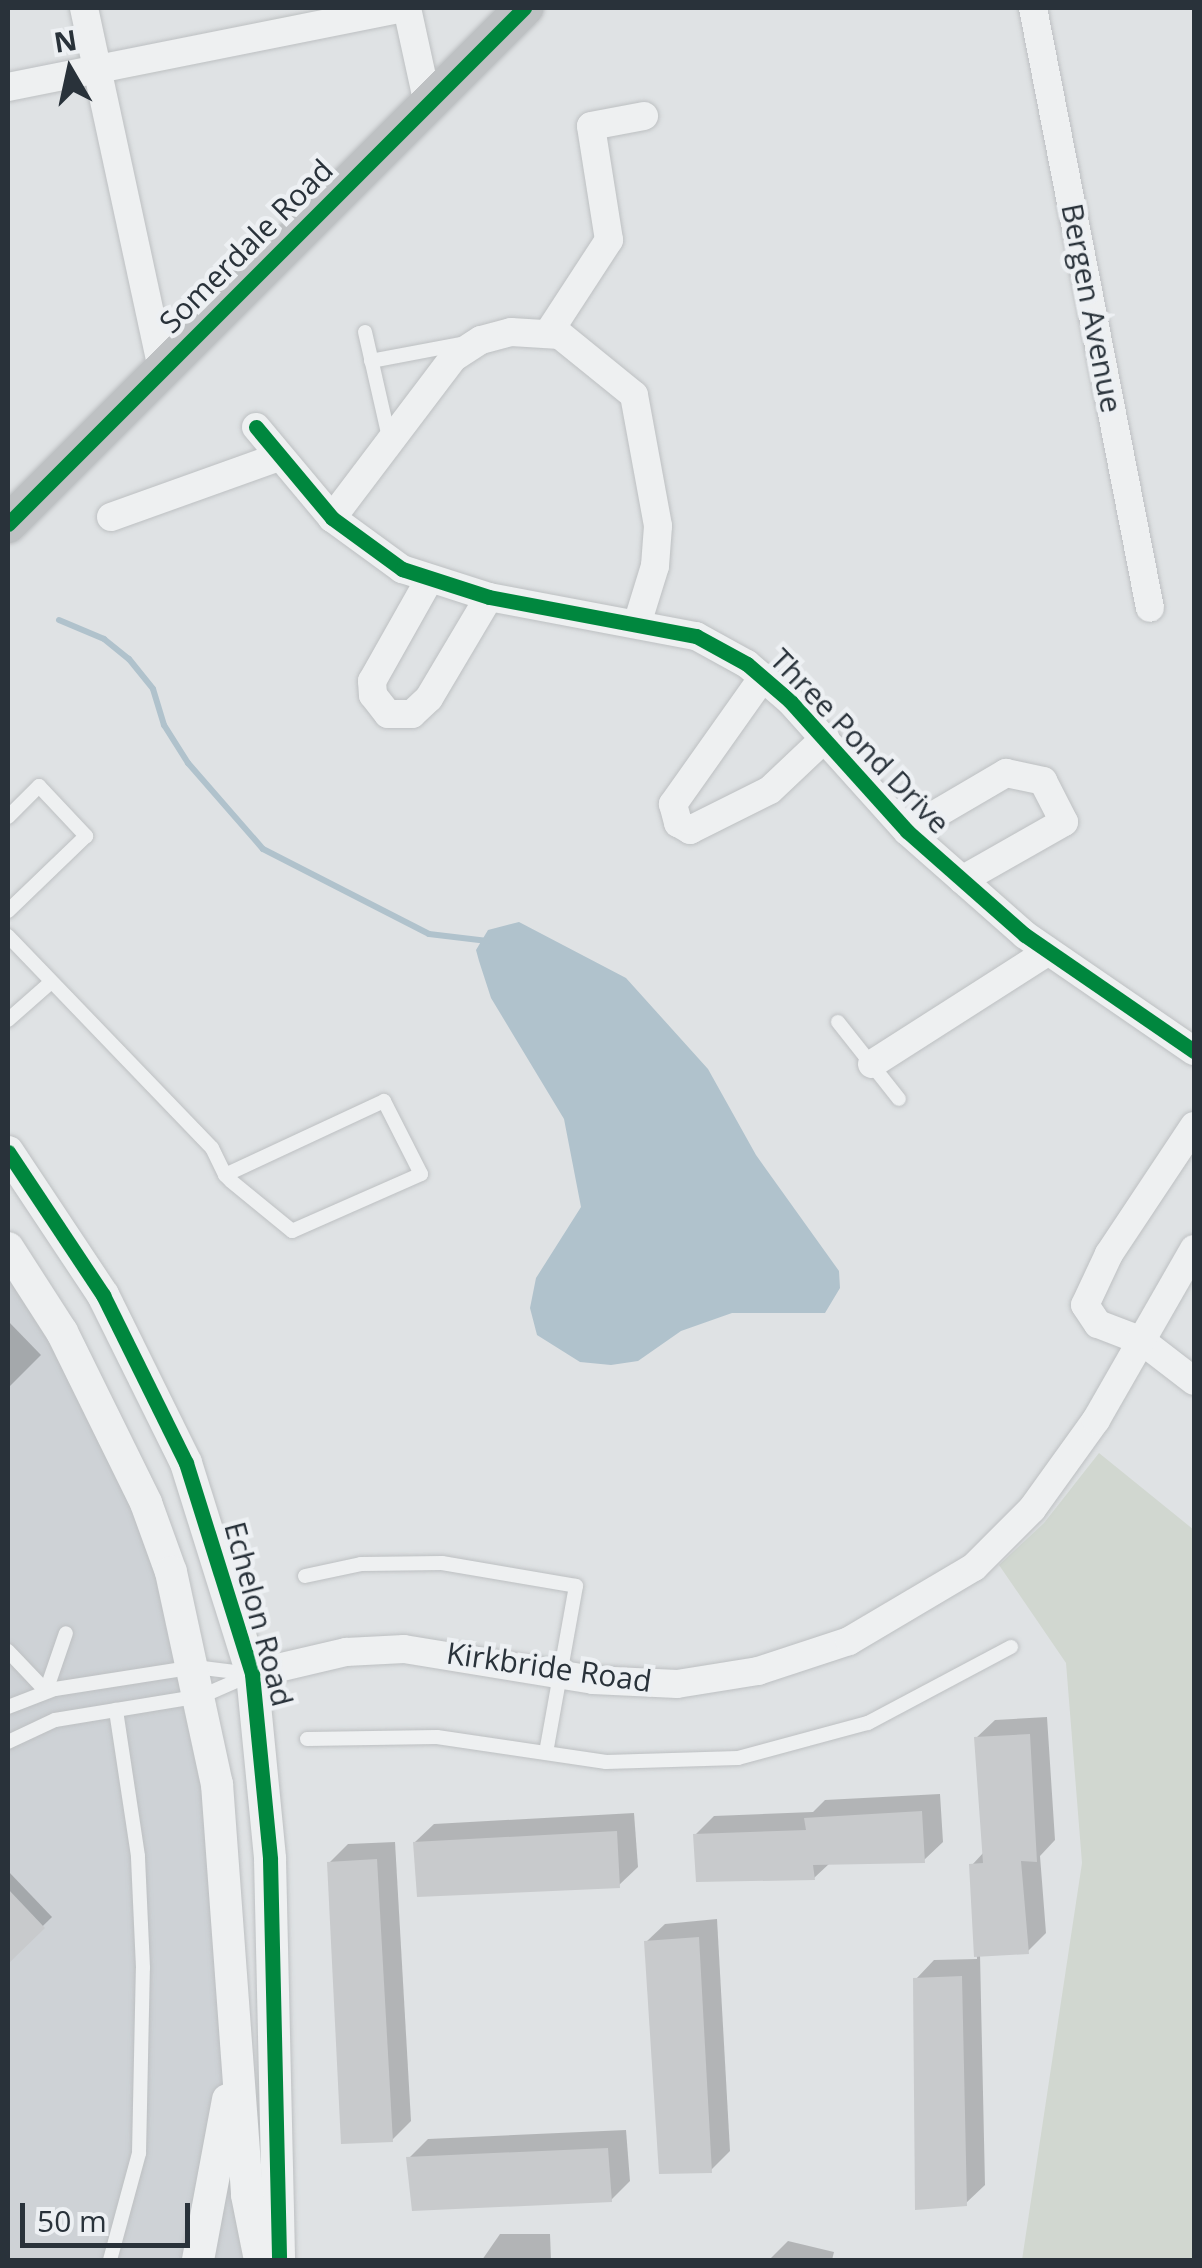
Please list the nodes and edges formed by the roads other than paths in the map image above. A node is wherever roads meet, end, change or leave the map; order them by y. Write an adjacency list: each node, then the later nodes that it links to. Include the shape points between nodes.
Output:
1 (84, 8): 5 (street)
2 (404, 8): 5 (street); 7 (street)
3 (524, 8): 7 (main road, Somerdale Road)
4 (1033, 8): 22 (street, Bergen Avenue)
5 (97, 69): 6 (street); 13 (street)
6 (8, 88)
7 (428, 104): 13 (main road, Somerdale Road)
8 (644, 116): 10 (street, via 590,126 609,240)
9 (364, 332): 12 (lane)
10 (549, 332): 11 (street); 23 (street, via 634,395 658,526 655,566)
11 (481, 340): 12 (lane); 15 (street, via 454,358)
12 (371, 360): 15 (lane)
13 (162, 368): 19 (main road, Somerdale Road)
14 (256, 427): 16 (street, Three Pond Drive)
15 (389, 438): 18 (street)
16 (279, 457): 17 (street); 18 (street, Three Pond Drive)
17 (111, 517)
18 (332, 518): 20 (street, Three Pond Drive, via 382,557)
19 (8, 524)
20 (429, 580): 21 (street, Three Pond Drive); 21 (street, via 372,681 373,696 388,714 412,714 429,698)
21 (489, 596): 23 (street, Three Pond Drive)
22 (1150, 608)
23 (638, 621): 24 (street, Three Pond Drive, via 696,636)
24 (763, 677): 25 (street, Three Pond Drive); 25 (street, via 673,804 678,823 690,830 770,790)
25 (826, 738): 27 (street, Three Pond Drive)
26 (8, 816): 29 (lane, via 38,786 86,836)
27 (908, 831): 28 (street, Three Pond Drive); 28 (street, via 1006,773 1043,780 1064,822)
28 (962, 880): 31 (street, Three Pond Drive)
29 (8, 910)
30 (8, 936): 32 (lane)
31 (1046, 952): 35 (street, Three Pond Drive); 36 (street)
32 (50, 983): 33 (lane); 40 (lane, via 212,1148)
33 (8, 1020)
34 (838, 1022): 36 (lane)
35 (1194, 1051)
36 (872, 1064): 37 (lane)
37 (899, 1099)
38 (1194, 1126): 43 (street, via 1108,1254 1084,1305 1098,1324)
39 (8, 1152): 49 (street, Echelon Road, via 103,1294 186,1463)
40 (225, 1174): 40 (lane, via 384,1102 422,1174 298,1231)
41 (8, 1248): 51 (street, via 62,1332 146,1504)
42 (1194, 1249): 43 (street, Kirkbride Road)
43 (1142, 1342): 44 (street); 50 (street, Kirkbride Road, via 1032,1509 974,1567 908,1610 803,1658 718,1679 636,1684)
44 (1194, 1381)
45 (304, 1576): 50 (lane, via 360,1564 428,1562 576,1586)
46 (66, 1634): 52 (lane)
47 (1011, 1647): 57 (lane, via 868,1723 738,1758 606,1762)
48 (8, 1652): 52 (lane)
49 (252, 1674): 50 (street, Kirkbride Road, via 346,1652 404,1648); 51 (lane); 51 (lane); 62 (street, Echelon Road, via 270,1859)
50 (558, 1674): 57 (lane)
51 (199, 1682): 52 (lane); 54 (lane); 58 (street, via 217,1784)
52 (46, 1691): 53 (lane)
53 (8, 1707)
54 (116, 1710): 56 (lane, via 55,1720); 59 (lane, via 138,1856 143,1968 139,2153)
55 (306, 1739): 57 (lane, via 438,1737)
56 (8, 1742)
57 (546, 1752)
58 (236, 2057): 60 (street); 61 (street, via 247,2195)
59 (110, 2260)
60 (198, 2260)
61 (260, 2260)
62 (279, 2260)

